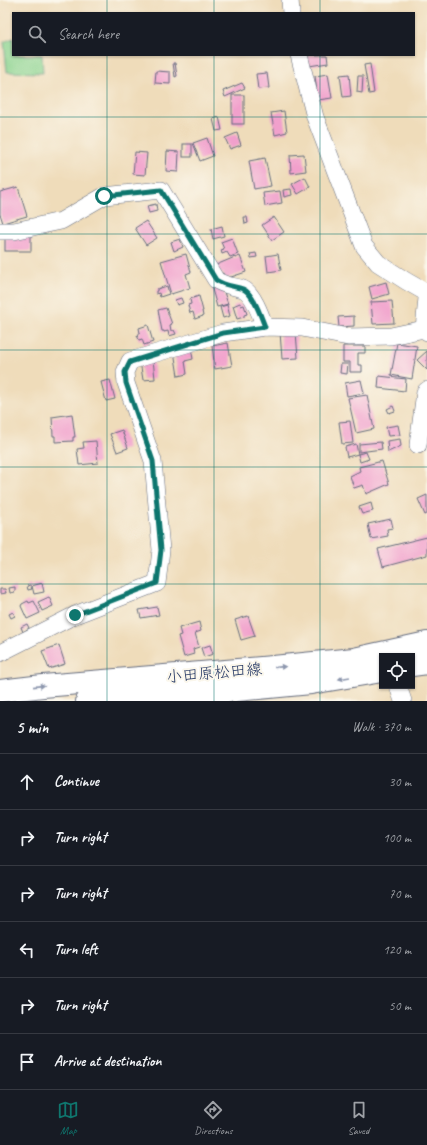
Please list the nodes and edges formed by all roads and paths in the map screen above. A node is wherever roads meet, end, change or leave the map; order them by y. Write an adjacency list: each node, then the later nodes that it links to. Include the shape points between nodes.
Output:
1 (290, 0): 2 (street)
2 (291, 12)
3 (299, 56): 5 (street, via 315,117 364,246 378,263)
4 (0, 231): 7 (street, via 14,231 61,221 104,196 161,190 216,280 244,290 251,296)
5 (427, 293)
6 (427, 298): 8 (street)
7 (265, 327): 8 (street, via 302,328 348,337 391,336); 12 (street, via 223,333 130,362 125,372 126,383 153,461 161,550 157,583 75,615)
8 (426, 330)
9 (427, 390): 10 (street)
10 (418, 445)
11 (427, 643): 17 (main road, 小田原松田線, one-way to 11, via 354,659)
12 (0, 653)
13 (427, 662): 14 (main road)
14 (415, 665)
15 (379, 672): 18 (main road, 小田原松田線, one-way to 18, via 311,683)
16 (399, 689): 19 (street)
17 (0, 691)
18 (87, 701)
19 (403, 701)

